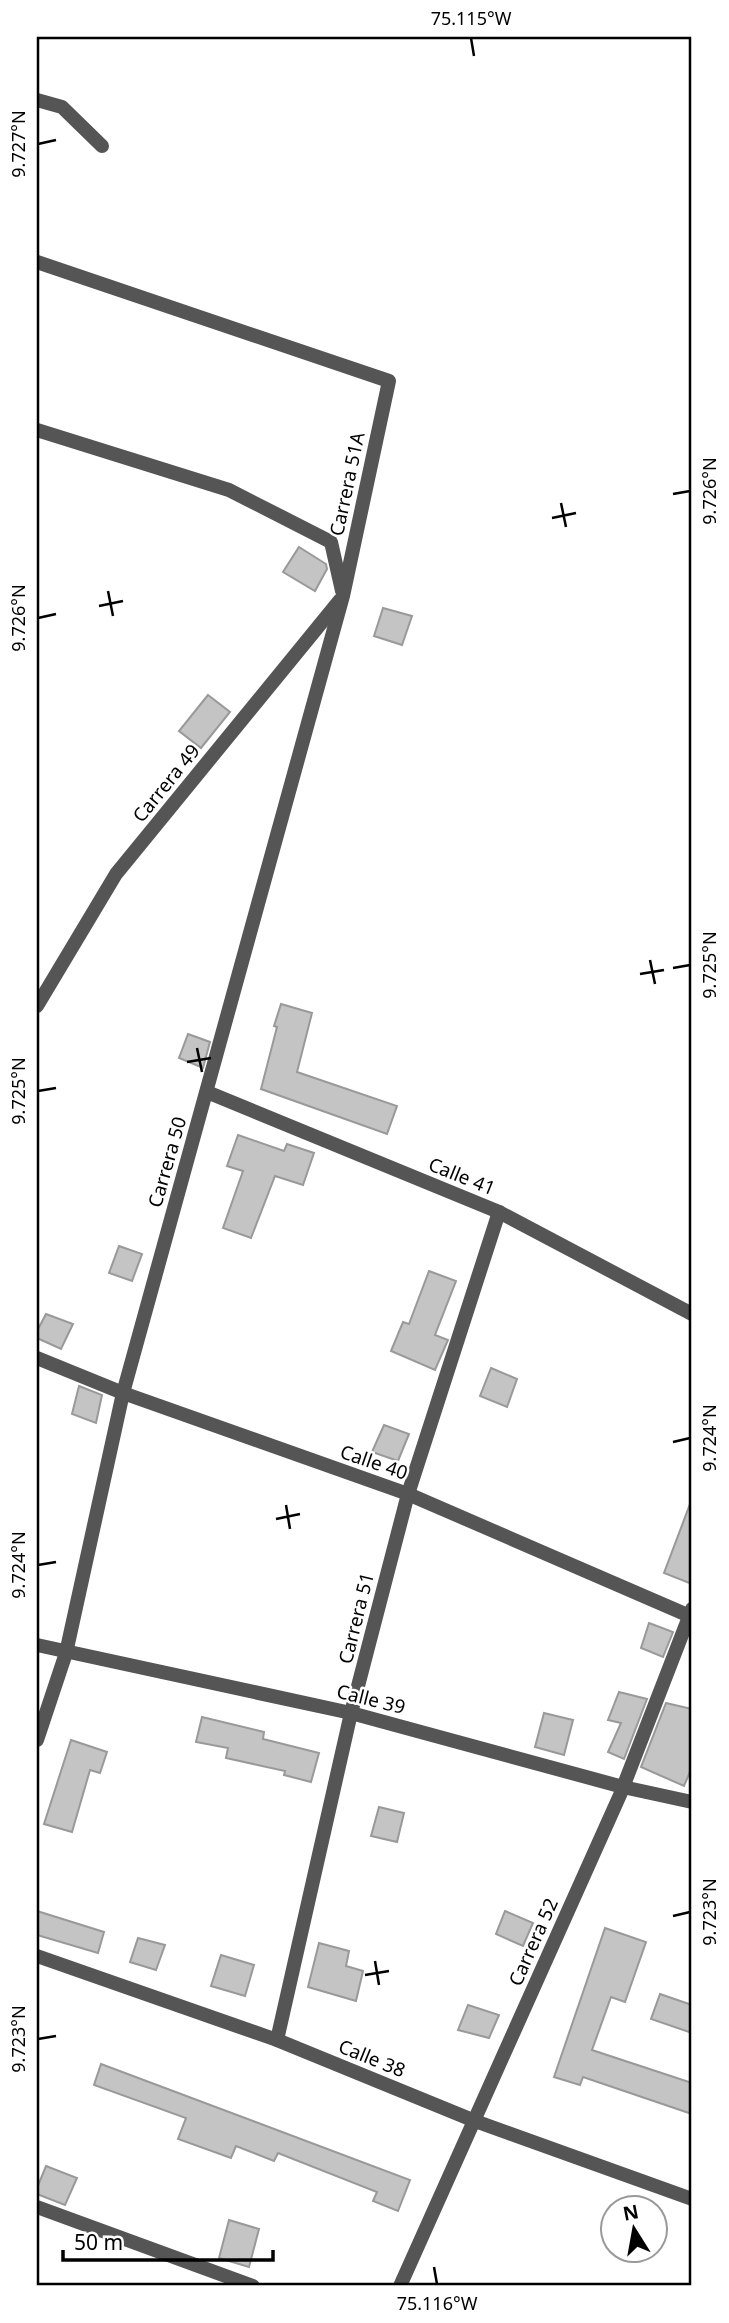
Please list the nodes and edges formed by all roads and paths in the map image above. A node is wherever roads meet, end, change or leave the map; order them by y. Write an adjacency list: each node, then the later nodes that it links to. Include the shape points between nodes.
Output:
1 (37, 100): 2 (street, via 62,107)
2 (102, 146)
3 (37, 262): 5 (street, Carrera 51A, via 389,381)
4 (37, 430): 5 (street, via 229,490 331,542)
5 (343, 596): 6 (street, Carrera 49, via 116,874); 7 (street, Carrera 50)
6 (37, 1006)
7 (207, 1092): 8 (street, Calle 41); 11 (street, Carrera 50)
8 (499, 1212): 9 (street, Calle 41); 12 (street, Carrera 51)
9 (692, 1314)
10 (37, 1358): 11 (street, Calle 40)
11 (123, 1393): 12 (street, Calle 40); 15 (street, Carrera 50)
12 (408, 1494): 13 (street, Calle 40); 16 (street, Carrera 51)
13 (691, 1614): 18 (street, Carrera 52)
14 (37, 1645): 15 (street, Calle 39)
15 (66, 1653): 16 (street, Calle 39); 17 (street, Carrera 50)
16 (351, 1713): 18 (street, Calle 39); 21 (street, Carrera 51)
17 (37, 1740)
18 (623, 1787): 19 (street, Calle 39); 22 (street, Carrera 52)
19 (692, 1802)
20 (37, 1956): 21 (street, Calle 38)
21 (277, 2040): 22 (street, Calle 38)
22 (475, 2121): 23 (street, Calle 38); 26 (street, Carrera 52)
23 (692, 2199)
24 (37, 2207): 25 (street)
25 (253, 2286)
26 (400, 2286)

